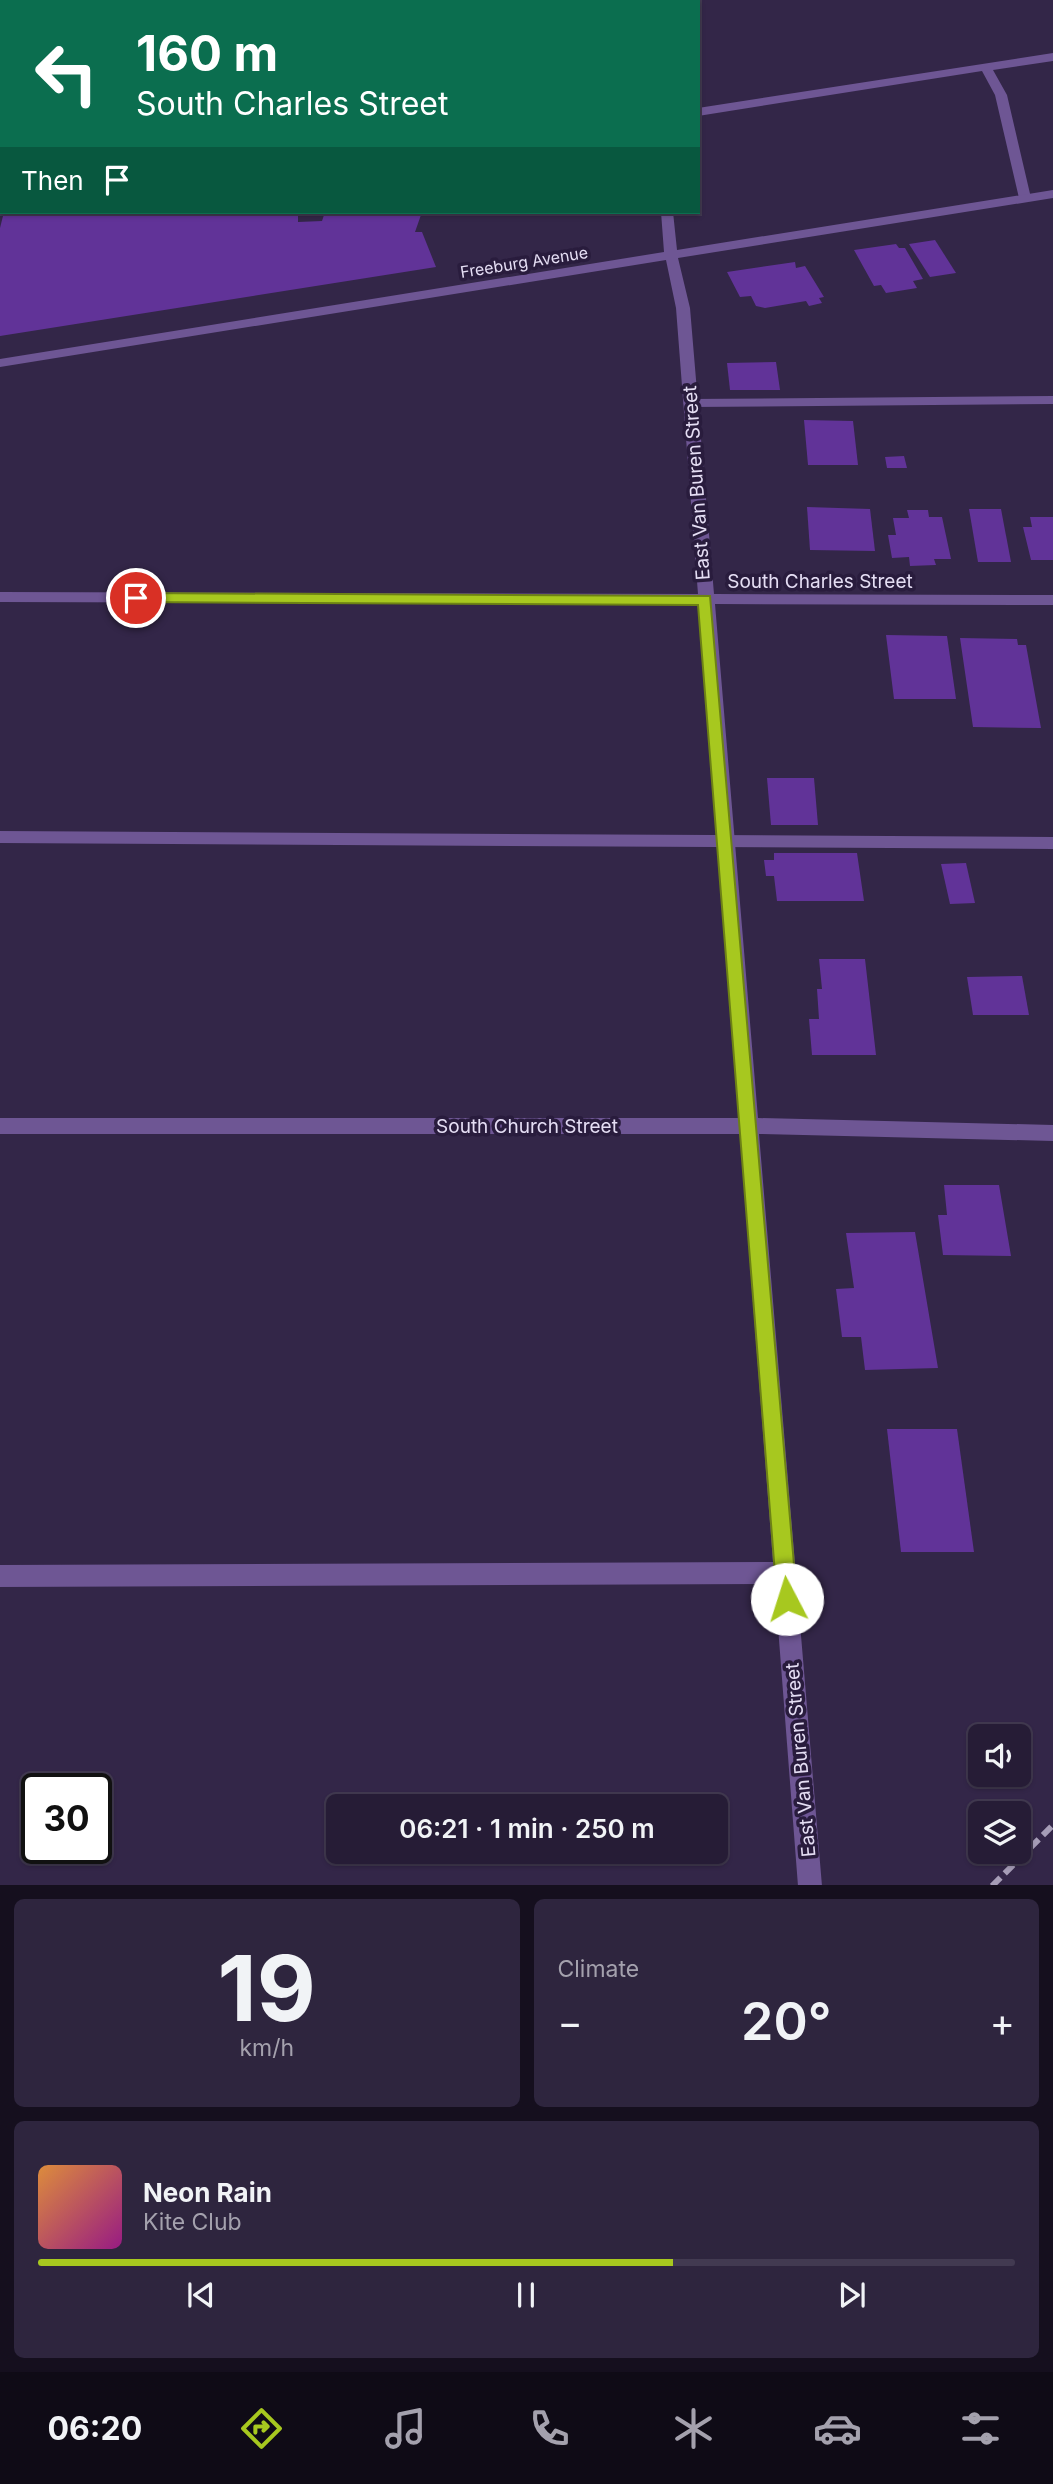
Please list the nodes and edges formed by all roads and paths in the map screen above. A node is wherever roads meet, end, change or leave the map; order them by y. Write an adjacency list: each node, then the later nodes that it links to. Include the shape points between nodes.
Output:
1 (1053, 57): 2 (street)
2 (986, 67): 3 (street); 5 (street, via 1001,95)
3 (700, 112)
4 (1053, 194): 5 (street, Freeburg Avenue)
5 (1025, 198): 7 (street, Freeburg Avenue)
6 (667, 214): 7 (street, East Van Buren Street)
7 (671, 254): 8 (street, Freeburg Avenue); 10 (street, East Van Buren Street, via 683,308)
8 (0, 363)
9 (1053, 400): 10 (street)
10 (690, 403): 12 (street, East Van Buren Street)
11 (0, 597): 12 (street, South Charles Street)
12 (705, 600): 13 (street, South Charles Street); 15 (street, East Van Buren Street)
13 (1053, 600)
14 (0, 837): 15 (street)
15 (724, 839): 16 (street); 18 (street, East Van Buren Street)
16 (1053, 843)
17 (0, 1126): 18 (street, South Church Street)
18 (748, 1126): 19 (street, South Church Street); 20 (street, East Van Buren Street)
19 (1053, 1133)
20 (785, 1573): 21 (street); 22 (street, East Van Buren Street)
21 (0, 1576)
22 (810, 1885)

